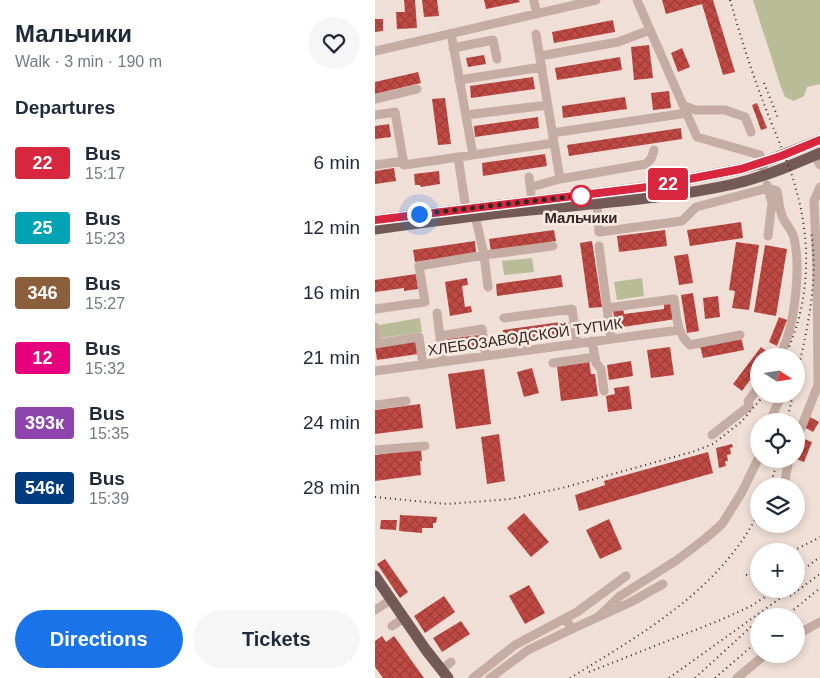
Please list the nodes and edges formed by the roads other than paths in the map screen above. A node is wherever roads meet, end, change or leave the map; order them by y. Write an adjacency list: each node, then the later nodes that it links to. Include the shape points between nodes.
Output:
1 (596, 0): 4 (street)
2 (637, 0): 6 (street)
3 (534, 2): 4 (street)
4 (537, 14): 5 (street)
5 (470, 27): 7 (street); 9 (street)
6 (650, 30): 12 (street, via 619,42); 19 (street)
7 (451, 33): 10 (street); 11 (street)
8 (536, 34): 12 (street)
9 (485, 43): 10 (street); 13 (street, via 493,40)
10 (453, 48): 15 (street)
11 (375, 51)
12 (540, 56): 14 (street)
13 (497, 59)
14 (542, 68): 15 (street); 18 (street)
15 (459, 80): 21 (street)
16 (417, 89): 17 (street)
17 (375, 98)
18 (548, 105): 21 (street); 23 (street)
19 (685, 110): 22 (street, via 725,110 745,117); 23 (street); 36 (street, via 697,137 760,155)
20 (375, 115): 30 (street, via 395,112)
21 (466, 115): 27 (street)
22 (751, 132)
23 (552, 133): 25 (street)
24 (820, 140): 37 (main road, via 741,169 604,194)
25 (554, 143): 27 (street); 33 (street)
26 (654, 150): 33 (street, via 646,164)
27 (473, 154): 28 (street)
28 (459, 157): 30 (street, via 404,164); 39 (street)
29 (819, 159): 38 (main road, via 734,184 683,194)
30 (404, 161): 31 (street)
31 (375, 165)
32 (529, 177): 34 (street)
33 (560, 179): 34 (street)
34 (531, 187): 37 (street)
35 (820, 187): 70 (street, via 814,201 818,385)
36 (768, 188): 38 (street, via 696,206 682,221 599,232); 42 (street, via 772,203); 59 (street, via 777,191 783,218 794,236 797,256 792,320)
37 (532, 201): 39 (main road)
38 (597, 203): 39 (main road)
39 (471, 212): 40 (main road); 41 (main road); 45 (street)
40 (375, 220)
41 (375, 229)
42 (768, 236)
43 (553, 246): 45 (street)
44 (599, 246): 47 (street)
45 (484, 255): 46 (street); 48 (street, via 419,266 425,302)
46 (488, 287)
47 (607, 308): 52 (street, via 674,299); 55 (street)
48 (375, 309)
49 (437, 313): 54 (street)
50 (504, 318): 57 (street, via 572,309)
51 (375, 327): 58 (street)
52 (679, 330): 53 (street, via 690,345); 55 (street, ХЛЕБОЗАВОДСКОЙ ТУПИК)
53 (740, 335)
54 (440, 336): 60 (street, via 482,329); 62 (street)
55 (611, 339): 56 (street, ХЛЕБОЗАВОДСКОЙ ТУПИК)
56 (592, 341): 57 (street, ХЛЕБОЗАВОДСКОЙ ТУПИК); 61 (street)
57 (577, 343): 60 (street, ХЛЕБОЗАВОДСКОЙ ТУПИК)
58 (376, 344): 64 (street, via 419,337)
59 (784, 348)
60 (486, 356): 62 (street, ХЛЕБОЗАВОДСКОЙ ТУПИК)
61 (595, 357): 63 (street); 66 (street, via 601,369)
62 (443, 362): 64 (street, ХЛЕБОЗАВОДСКОЙ ТУПИК)
63 (553, 363)
64 (423, 364): 65 (street, ХЛЕБОЗАВОДСКОЙ ТУПИК)
65 (375, 371)
66 (604, 391)
67 (750, 400): 71 (street, via 749,406)
68 (406, 401): 69 (street)
69 (375, 405)
70 (805, 418)
71 (712, 435)
72 (425, 446): 73 (street)
73 (375, 450)
74 (754, 468): 82 (street, via 722,524 677,560 620,596)
75 (375, 576): 78 (main road)
76 (626, 576): 81 (street)
77 (663, 584): 82 (street)
78 (391, 600): 79 (street); 80 (main road)
79 (375, 610)
80 (404, 618): 84 (street); 89 (main road)
81 (565, 618): 85 (street); 90 (street, via 515,646)
82 (598, 618): 85 (street)
83 (820, 622): 86 (street)
84 (392, 626)
85 (572, 629): 91 (street, via 528,650)
86 (805, 630)
87 (451, 662): 89 (street)
88 (755, 663): 92 (street)
89 (445, 674)
90 (477, 677)
91 (490, 678)
92 (737, 678)

